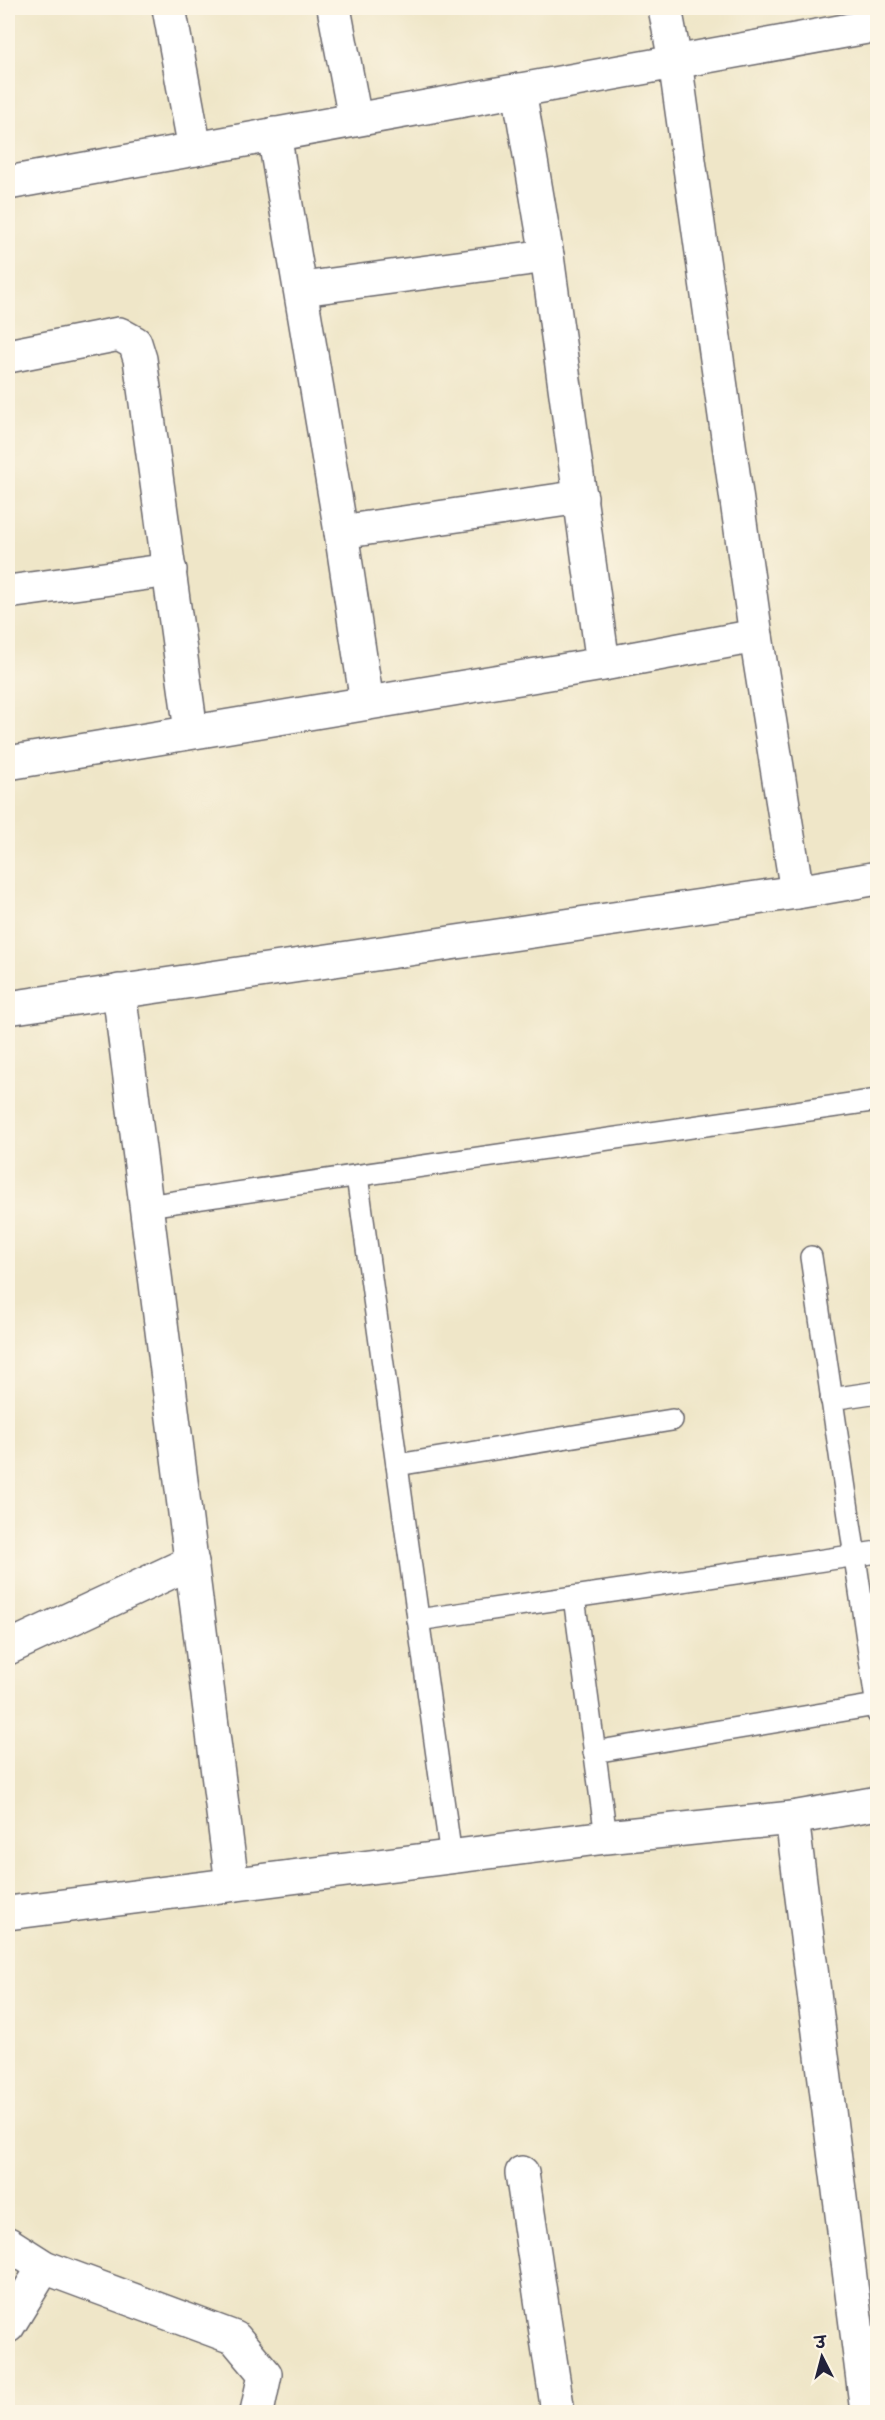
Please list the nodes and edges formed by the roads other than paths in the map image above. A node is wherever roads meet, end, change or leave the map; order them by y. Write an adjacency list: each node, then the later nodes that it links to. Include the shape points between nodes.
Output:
1 (169, 8): 9 (street)
2 (334, 8): 7 (street)
3 (665, 8): 5 (street)
4 (878, 25): 5 (street)
5 (675, 61): 6 (street); 18 (street)
6 (519, 90): 7 (street); 11 (street)
7 (355, 119): 8 (street)
8 (274, 134): 9 (street); 12 (street)
9 (195, 149): 10 (street)
10 (8, 183)
11 (547, 256): 12 (street); 14 (street)
12 (302, 290): 15 (street)
13 (8, 356): 16 (street, via 119,334 135,343)
14 (581, 497): 15 (street); 19 (street)
15 (341, 532): 20 (street)
16 (170, 570): 17 (street); 21 (street)
17 (8, 592)
18 (756, 636): 19 (street); 24 (street)
19 (603, 664): 20 (street)
20 (367, 703): 21 (street)
21 (192, 731): 22 (street)
22 (8, 763)
23 (878, 878): 24 (street)
24 (797, 892): 25 (street)
25 (119, 991): 26 (street); 29 (street)
26 (8, 1008)
27 (878, 1100): 28 (lane)
28 (357, 1176): 29 (lane); 34 (lane)
29 (147, 1206): 37 (street)
30 (811, 1257): 32 (lane)
31 (878, 1392): 32 (lane)
32 (831, 1399): 36 (lane)
33 (672, 1420): 34 (lane)
34 (397, 1465): 39 (lane)
35 (878, 1552): 36 (lane)
36 (854, 1555): 38 (lane); 41 (lane)
37 (192, 1562): 40 (street); 47 (street)
38 (574, 1597): 39 (lane); 42 (lane)
39 (418, 1620): 46 (lane)
40 (8, 1648)
41 (877, 1710): 42 (lane)
42 (594, 1752): 45 (lane)
43 (878, 1803): 44 (street)
44 (792, 1818): 45 (street); 55 (street)
45 (606, 1837): 46 (street)
46 (451, 1857): 47 (street)
47 (232, 1884): 48 (street)
48 (8, 1913)
49 (522, 2173): 54 (street)
50 (8, 2244): 51 (street)
51 (44, 2267): 52 (street); 53 (street, via 235,2338 265,2374)
52 (8, 2326)
53 (257, 2412)
54 (558, 2412)
55 (867, 2412)

